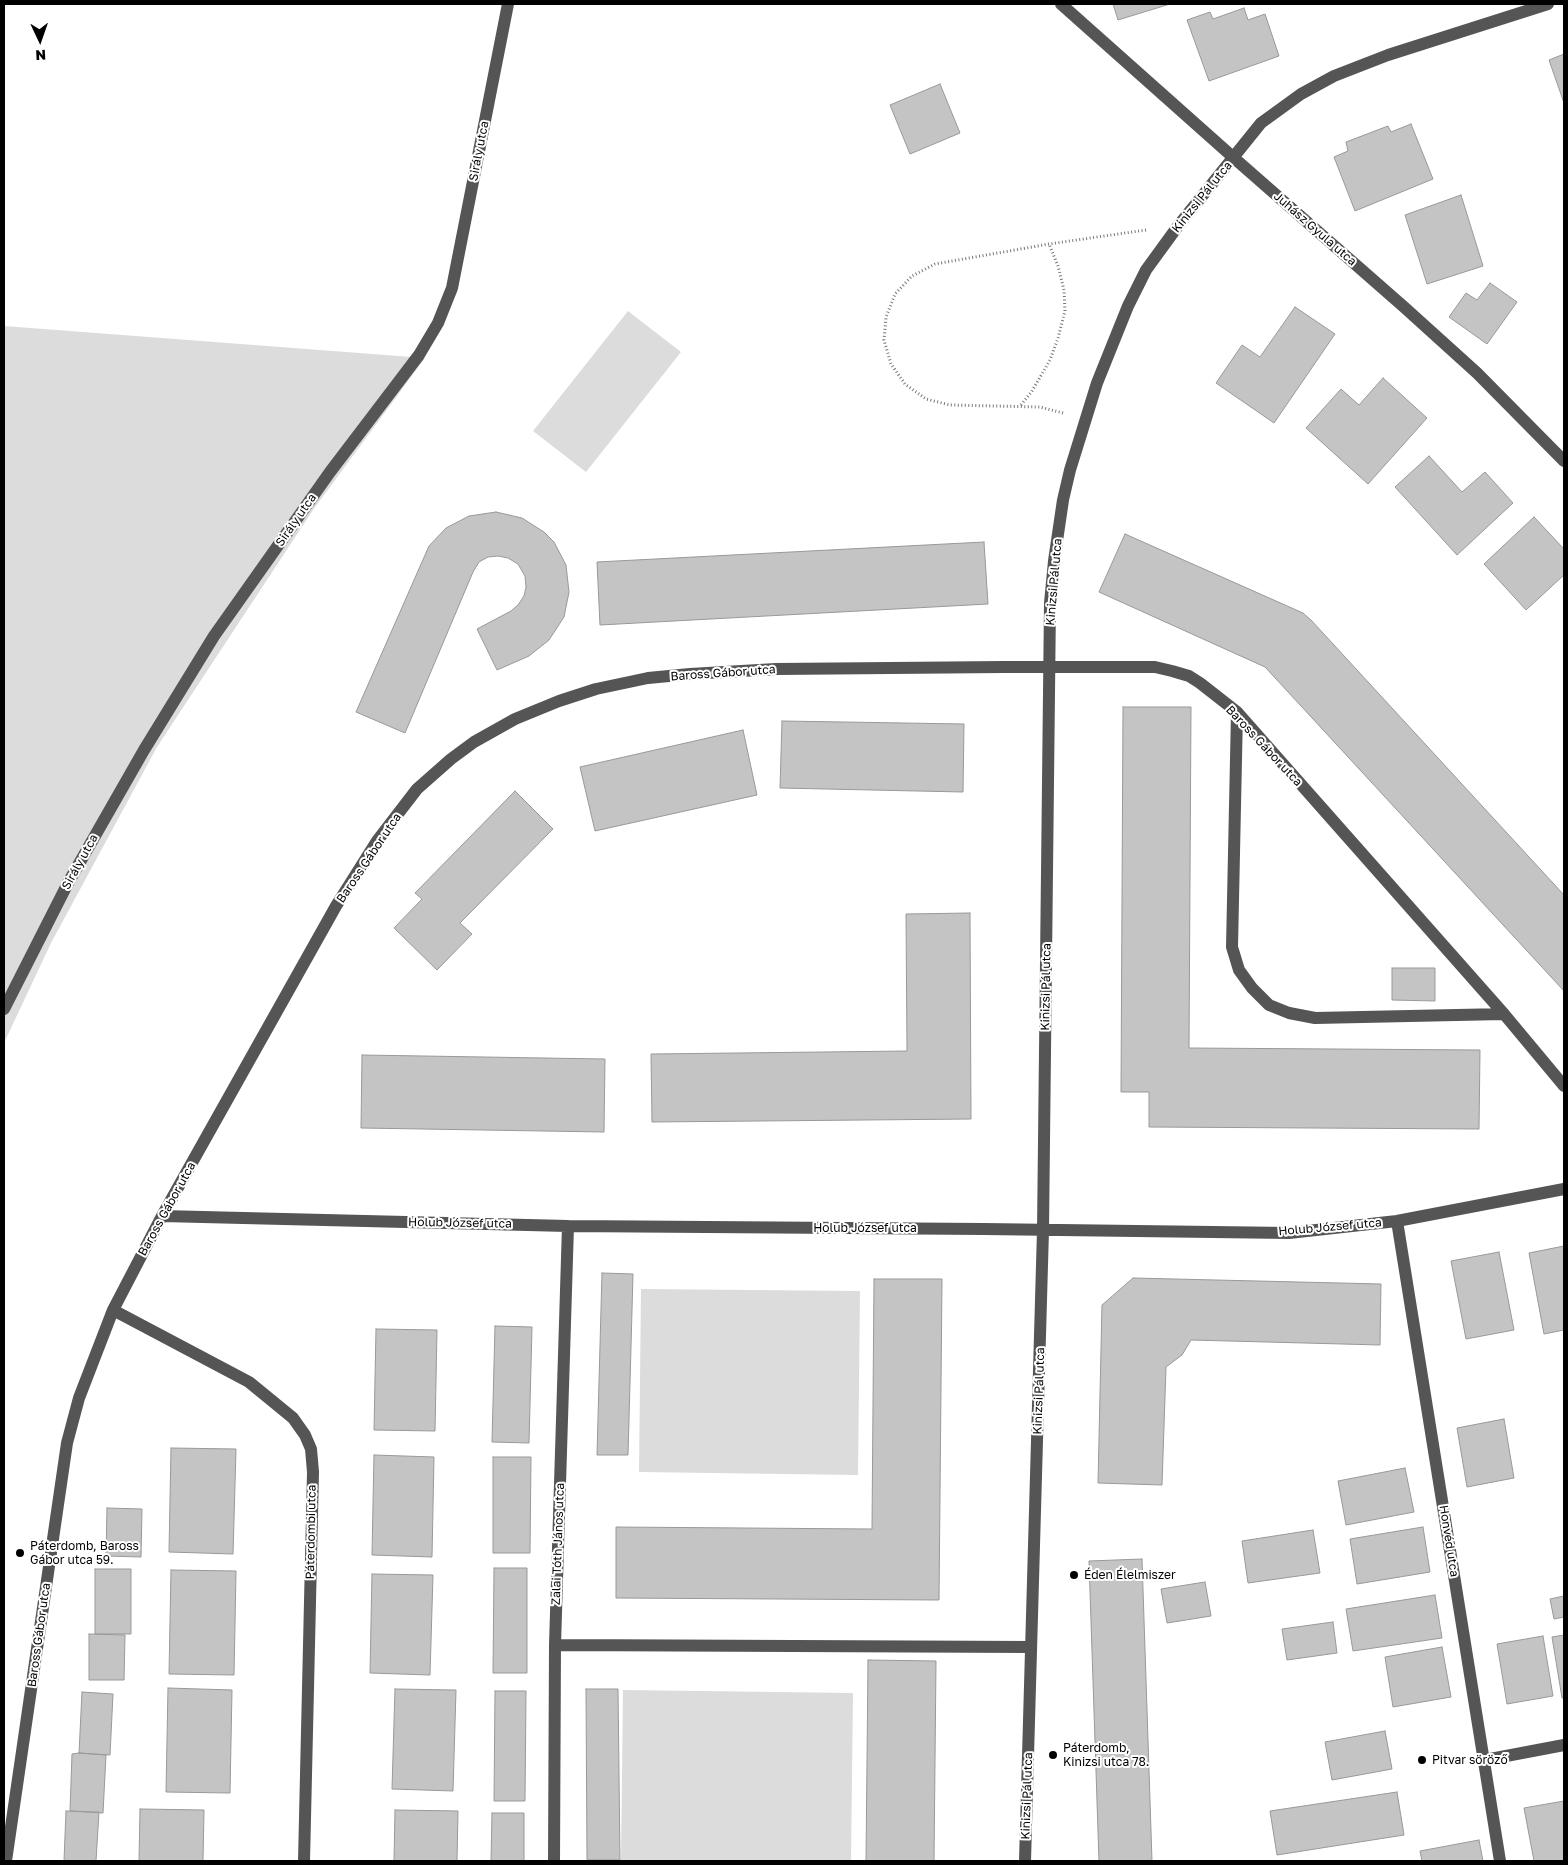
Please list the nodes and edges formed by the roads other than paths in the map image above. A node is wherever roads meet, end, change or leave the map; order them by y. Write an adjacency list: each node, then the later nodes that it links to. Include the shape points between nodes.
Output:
1 (508, 4): 9 (street, Sirály utca, via 452,288 438,323 419,355 330,472 214,636 68,883)
2 (1061, 4): 5 (street, Juhász Gyula utca)
3 (1548, 4): 4 (street, Kinizsi Pál utca)
4 (1525, 7): 5 (street, Kinizsi Pál utca, via 1334,76 1301,94 1261,123)
5 (1234, 158): 6 (street, Juhász Gyula utca, via 1477,373); 7 (street, Kinizsi Pál utca, via 1146,270 1097,383 1061,509 1051,595)
6 (1564, 461)
7 (1049, 667): 8 (street, Baross Gábor utca, via 1156,667 1172,670 1200,683); 13 (street, Baross Gábor utca, via 776,669 648,678 559,701 515,719 474,742 417,789 377,841 336,906); 16 (street, Kinizsi Pál utca)
8 (1237, 712): 10 (street, Baross Gábor utca); 10 (street, via 1232,947 1239,970 1252,988 1269,1005 1314,1018)
9 (4, 1009)
10 (1504, 1014): 11 (street, Baross Gábor utca)
11 (1564, 1086)
12 (1564, 1189): 14 (street, Holub József utca)
13 (162, 1216): 15 (street, Holub József utca); 17 (street, Baross Gábor utca)
14 (1397, 1221): 16 (street, Holub József utca, via 1288,1233); 21 (street, Honvéd utca)
15 (568, 1226): 16 (street, Holub József utca); 18 (street, Zalai Tóth János utca)
16 (1043, 1230): 19 (street, Kinizsi Pál utca)
17 (113, 1310): 22 (street, Baross Gábor utca, via 67,1443); 23 (street, Páterdombi utca, via 248,1382 293,1418 311,1449)
18 (556, 1645): 19 (street); 24 (street, Zalai Tóth János utca)
19 (1032, 1647): 25 (street, Kinizsi Pál utca)
20 (1564, 1745): 21 (street)
21 (1485, 1760): 26 (street, Honvéd utca)
22 (6, 1861)
23 (304, 1861)
24 (554, 1861)
25 (1025, 1861)
26 (1500, 1861)

